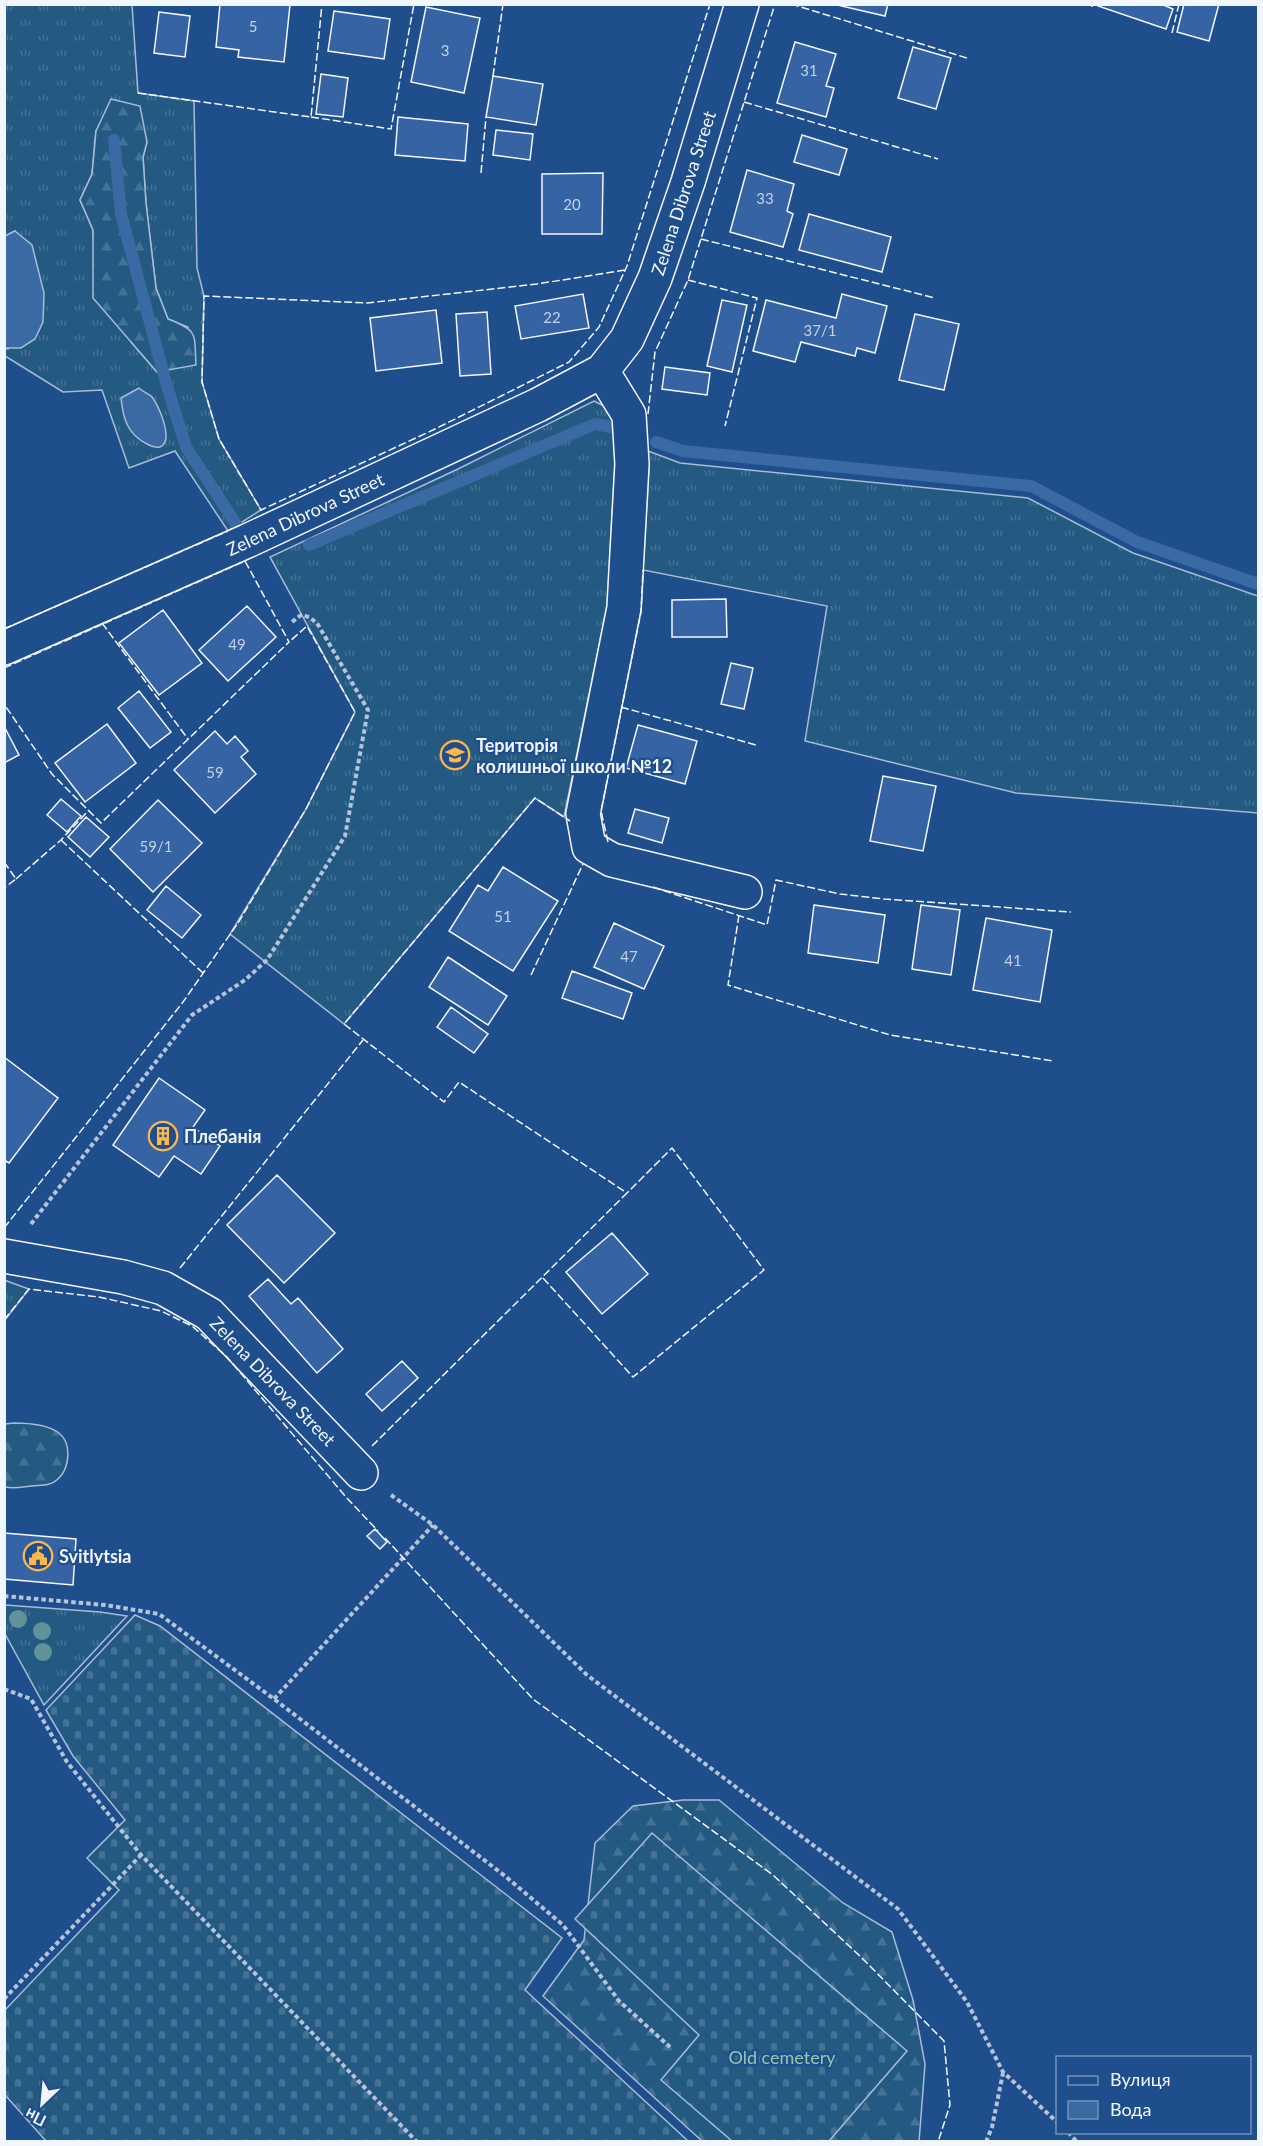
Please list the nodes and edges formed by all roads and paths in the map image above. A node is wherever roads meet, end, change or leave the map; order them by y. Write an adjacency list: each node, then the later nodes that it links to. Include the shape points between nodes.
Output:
1 (742, 4): 2 (street, Zelena Dibrova Street, via 655,278 627,339)
2 (602, 371): 4 (street, Zelena Dibrova Street, via 248,541); 5 (street, via 629,415 632,464 624,608 583,814 589,847 612,860)
3 (292, 622): 6 (path, via 301,615 317,623 368,710 345,836 267,960 245,980 192,1015)
4 (4, 648)
5 (745, 892)
6 (28, 1228)
7 (4, 1256): 8 (street, Zelena Dibrova Street, via 163,1288 209,1314)
8 (361, 1473): 9 (path)
9 (434, 1525): 12 (path); 16 (path, via 588,1675 898,1909 967,2002)
10 (4, 1596): 12 (path, via 159,1614)
11 (4, 1689): 13 (path, via 32,1699 67,1762)
12 (274, 1699): 15 (path, via 563,1925 619,2001)
13 (141, 1855): 14 (path); 18 (path)
14 (4, 1999)
15 (670, 2047)
16 (1003, 2072): 17 (path); 19 (path)
17 (1056, 2121)
18 (417, 2142)
19 (986, 2142)

